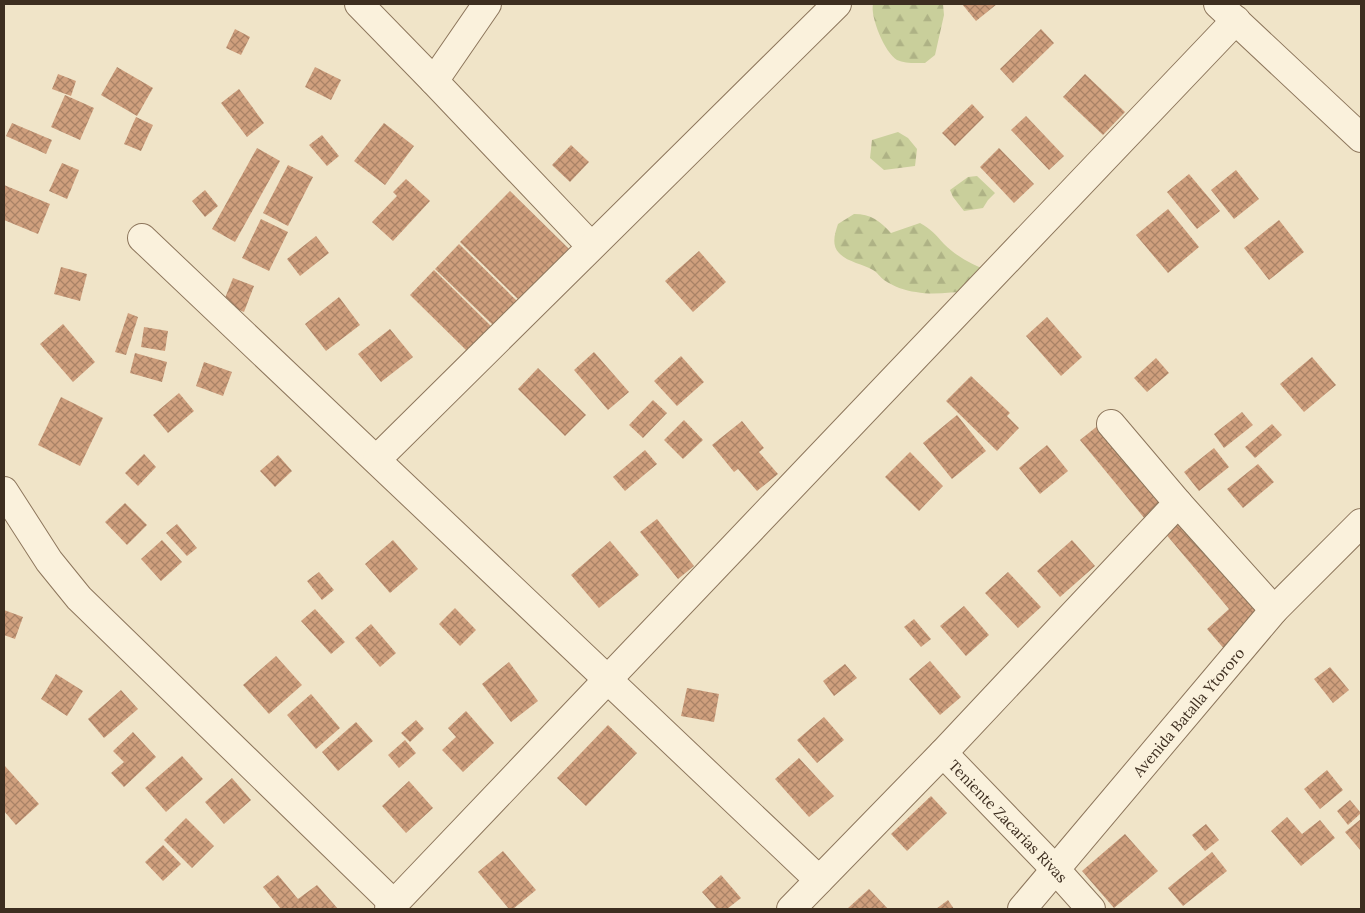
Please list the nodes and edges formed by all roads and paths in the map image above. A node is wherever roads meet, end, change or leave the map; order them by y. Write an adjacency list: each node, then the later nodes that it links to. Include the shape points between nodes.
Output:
1 (359, 4): 5 (street)
2 (487, 4): 5 (street)
3 (837, 4): 8 (street)
4 (1227, 12): 6 (street); 15 (street)
5 (434, 80): 8 (street)
6 (1361, 138)
7 (142, 238): 10 (street)
8 (592, 246): 10 (street)
9 (1111, 424): 12 (street)
10 (377, 459): 15 (street)
11 (4, 491): 19 (street, via 49,561 79,598)
12 (1178, 503): 14 (street); 16 (street)
13 (1361, 523): 14 (street, Avenida Batalla Ytororo)
14 (1274, 610): 17 (street, Avenida Batalla Ytororo)
15 (607, 678): 18 (street); 19 (street)
16 (943, 754): 17 (street, Teniente Zacarías Rivas); 18 (street, Teniente Zacarías Rivas)
17 (1056, 870): 21 (street, Avenida Batalla Ytororo); 22 (street, Teniente Zacarías Rivas)
18 (819, 880): 20 (street, Teniente Zacarías Rivas)
19 (392, 907)
20 (791, 909)
21 (1022, 909)
22 (1091, 909)

